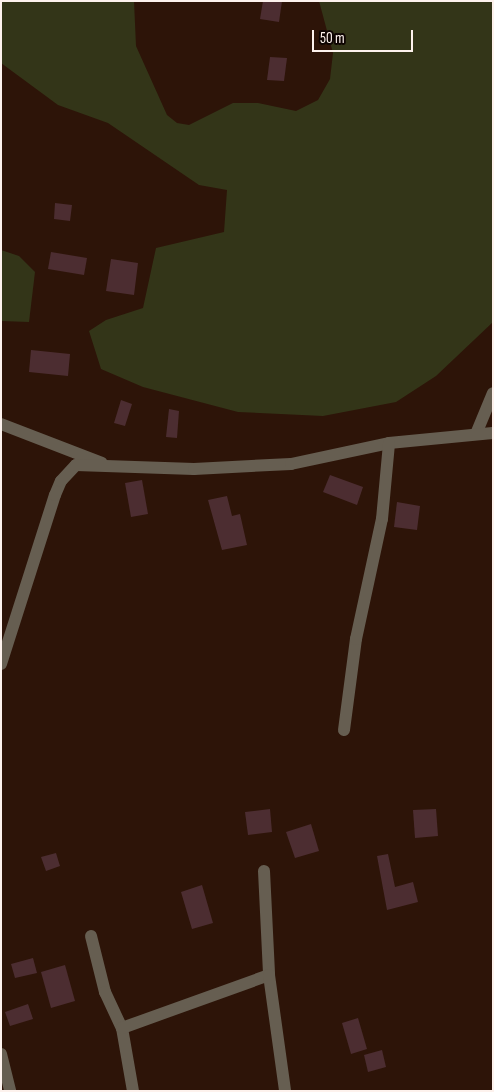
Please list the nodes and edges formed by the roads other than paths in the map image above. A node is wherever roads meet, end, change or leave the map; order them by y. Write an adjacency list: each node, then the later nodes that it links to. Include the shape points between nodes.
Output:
1 (493, 393): 4 (street)
2 (1, 424): 6 (street)
3 (493, 433): 4 (street)
4 (476, 434): 5 (street)
5 (389, 443): 6 (street, via 291,464 194,469); 8 (street, via 382,519 356,639)
6 (109, 466): 7 (street, via 76,465 60,481)
7 (1, 664)
8 (344, 730)
9 (264, 871): 11 (street)
10 (90, 936): 12 (street, via 105,992)
11 (268, 975): 12 (street); 16 (street)
12 (122, 1028): 15 (street)
13 (1, 1054): 14 (street)
14 (10, 1091)
15 (133, 1091)
16 (285, 1091)

